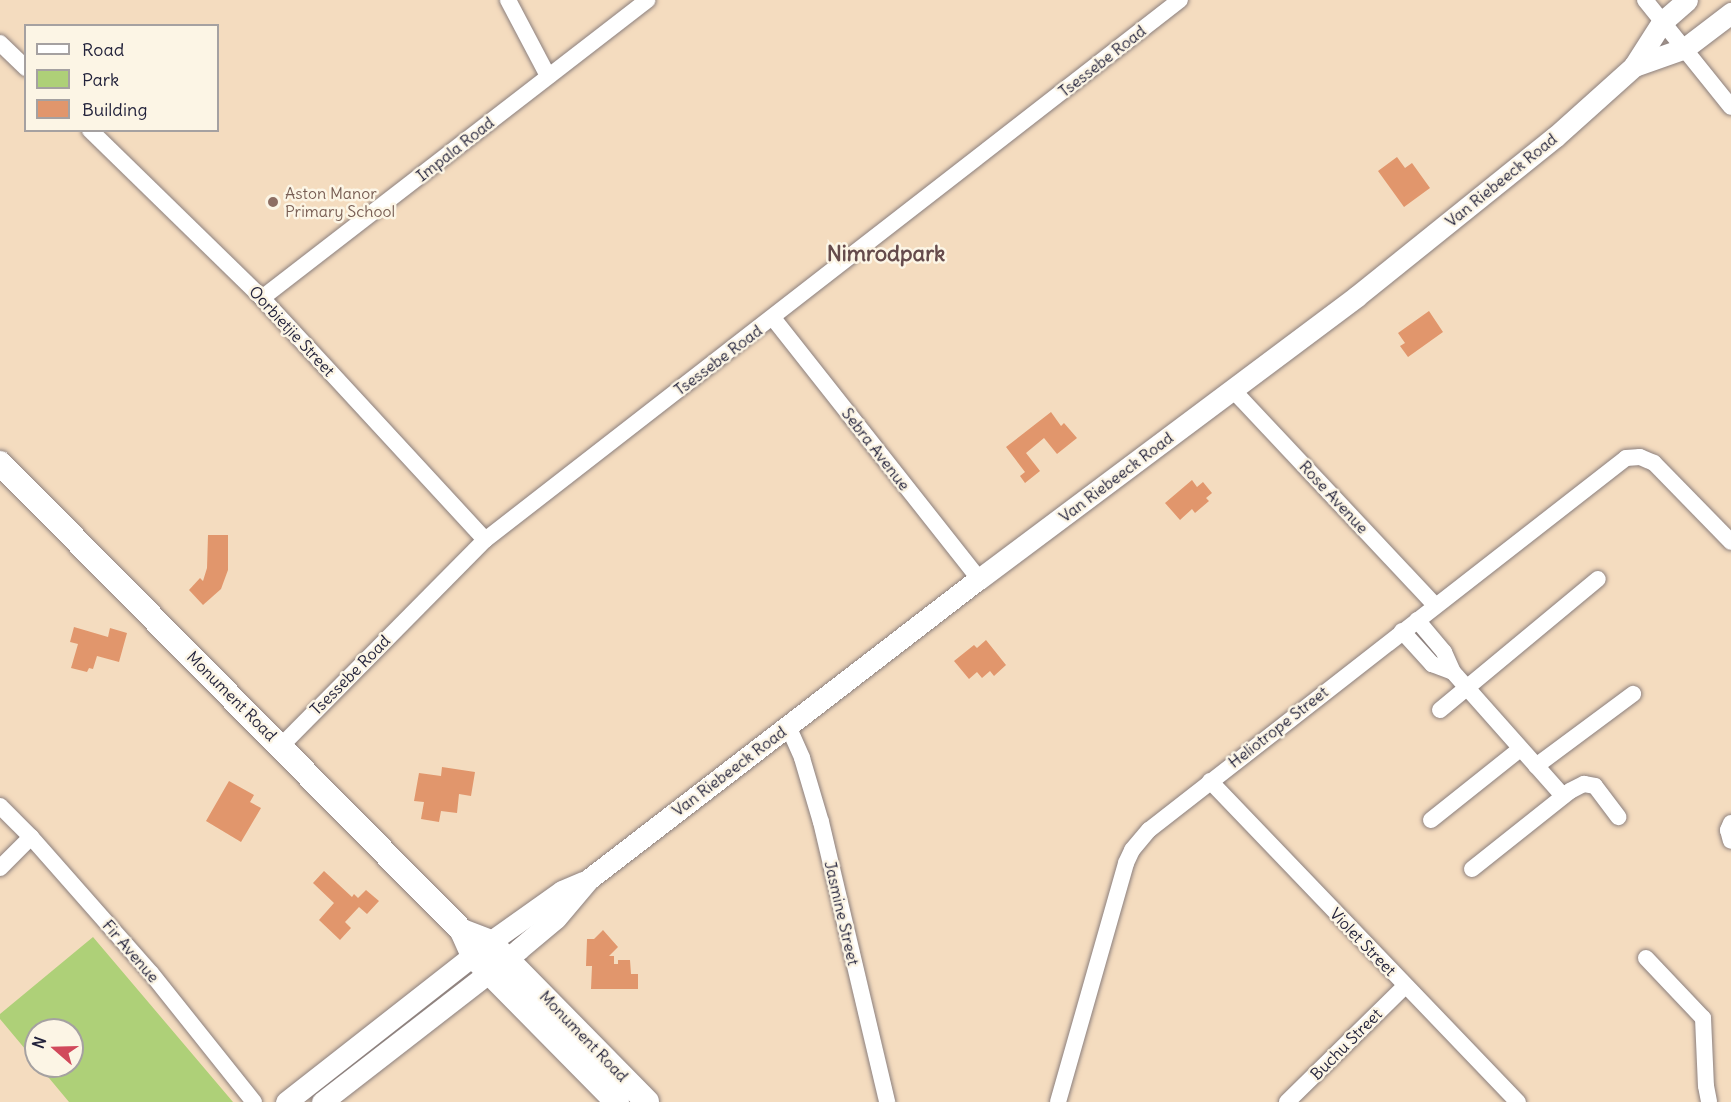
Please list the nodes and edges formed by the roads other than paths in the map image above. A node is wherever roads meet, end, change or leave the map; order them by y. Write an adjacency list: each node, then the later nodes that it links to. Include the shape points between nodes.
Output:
1 (508, 0): 12 (street)
2 (647, 0): 12 (street, Impala Road)
3 (1179, 0): 16 (street, Tsessebe Road)
4 (1645, 0): 7 (street)
5 (1687, 0): 7 (street, Van Riebeeck Road)
6 (1731, 13): 9 (street, Van Riebeeck Road)
7 (1662, 22): 9 (street); 11 (street, Van Riebeeck Road)
8 (0, 43): 10 (street)
9 (1685, 48): 11 (street, Van Riebeeck Road); 13 (street)
10 (24, 66)
11 (1634, 66): 17 (street, Van Riebeeck Road, via 1555,137)
12 (548, 76): 15 (street, Impala Road)
13 (1731, 107)
14 (92, 132): 15 (street, Oorbietjie Street)
15 (262, 298): 19 (street, Oorbietjie Street)
16 (773, 318): 19 (street, Tsessebe Road); 21 (street, Sebra Avenue)
17 (1233, 390): 21 (street, Van Riebeeck Road); 23 (street, Rose Avenue)
18 (0, 463): 31 (main road, Monument Road)
19 (485, 540): 31 (street, Tsessebe Road)
20 (1731, 542): 23 (street, Heliotrope Street, via 1666,474 1640,457 1626,458)
21 (979, 579): 30 (street, Van Riebeeck Road)
22 (1598, 579): 27 (street)
23 (1435, 605): 24 (street, Heliotrope Street)
24 (1417, 620): 25 (street, Heliotrope Street); 26 (street, via 1444,652)
25 (1402, 631): 26 (street, via 1432,664); 34 (street, Heliotrope Street)
26 (1453, 672): 27 (street)
27 (1467, 688): 29 (street); 32 (street)
28 (1633, 694): 33 (street)
29 (1440, 710)
30 (788, 726): 44 (street, Van Riebeeck Road, via 590,879 562,891); 52 (street, Jasmine Street, via 821,822)
31 (281, 746): 44 (main road, Monument Road)
32 (1520, 749): 33 (street); 38 (street)
33 (1536, 766): 35 (street)
34 (1210, 781): 46 (street, Violet Street); 53 (street, Heliotrope Street, via 1149,830 1132,850)
35 (1563, 796): 37 (street, via 1589,783); 43 (street)
36 (0, 806): 40 (street, Fir Avenue)
37 (1618, 818)
38 (1431, 820)
39 (1731, 823): 41 (street)
40 (31, 837): 42 (street); 47 (street, Fir Avenue, via 151,973)
41 (1731, 841)
42 (0, 868)
43 (1473, 869)
44 (490, 957): 48 (street, Van Riebeeck Road); 49 (street, Van Riebeeck Road); 50 (main road, Monument Road); 51 (main road, Monument Road)
45 (1646, 958): 56 (street, via 1703,1018)
46 (1405, 986): 54 (street, Buchu Street); 55 (street, Violet Street)
47 (254, 1102)
48 (286, 1102)
49 (322, 1102)
50 (616, 1102)
51 (647, 1102)
52 (887, 1102)
53 (1058, 1102)
54 (1287, 1102)
55 (1518, 1102)
56 (1709, 1102)

